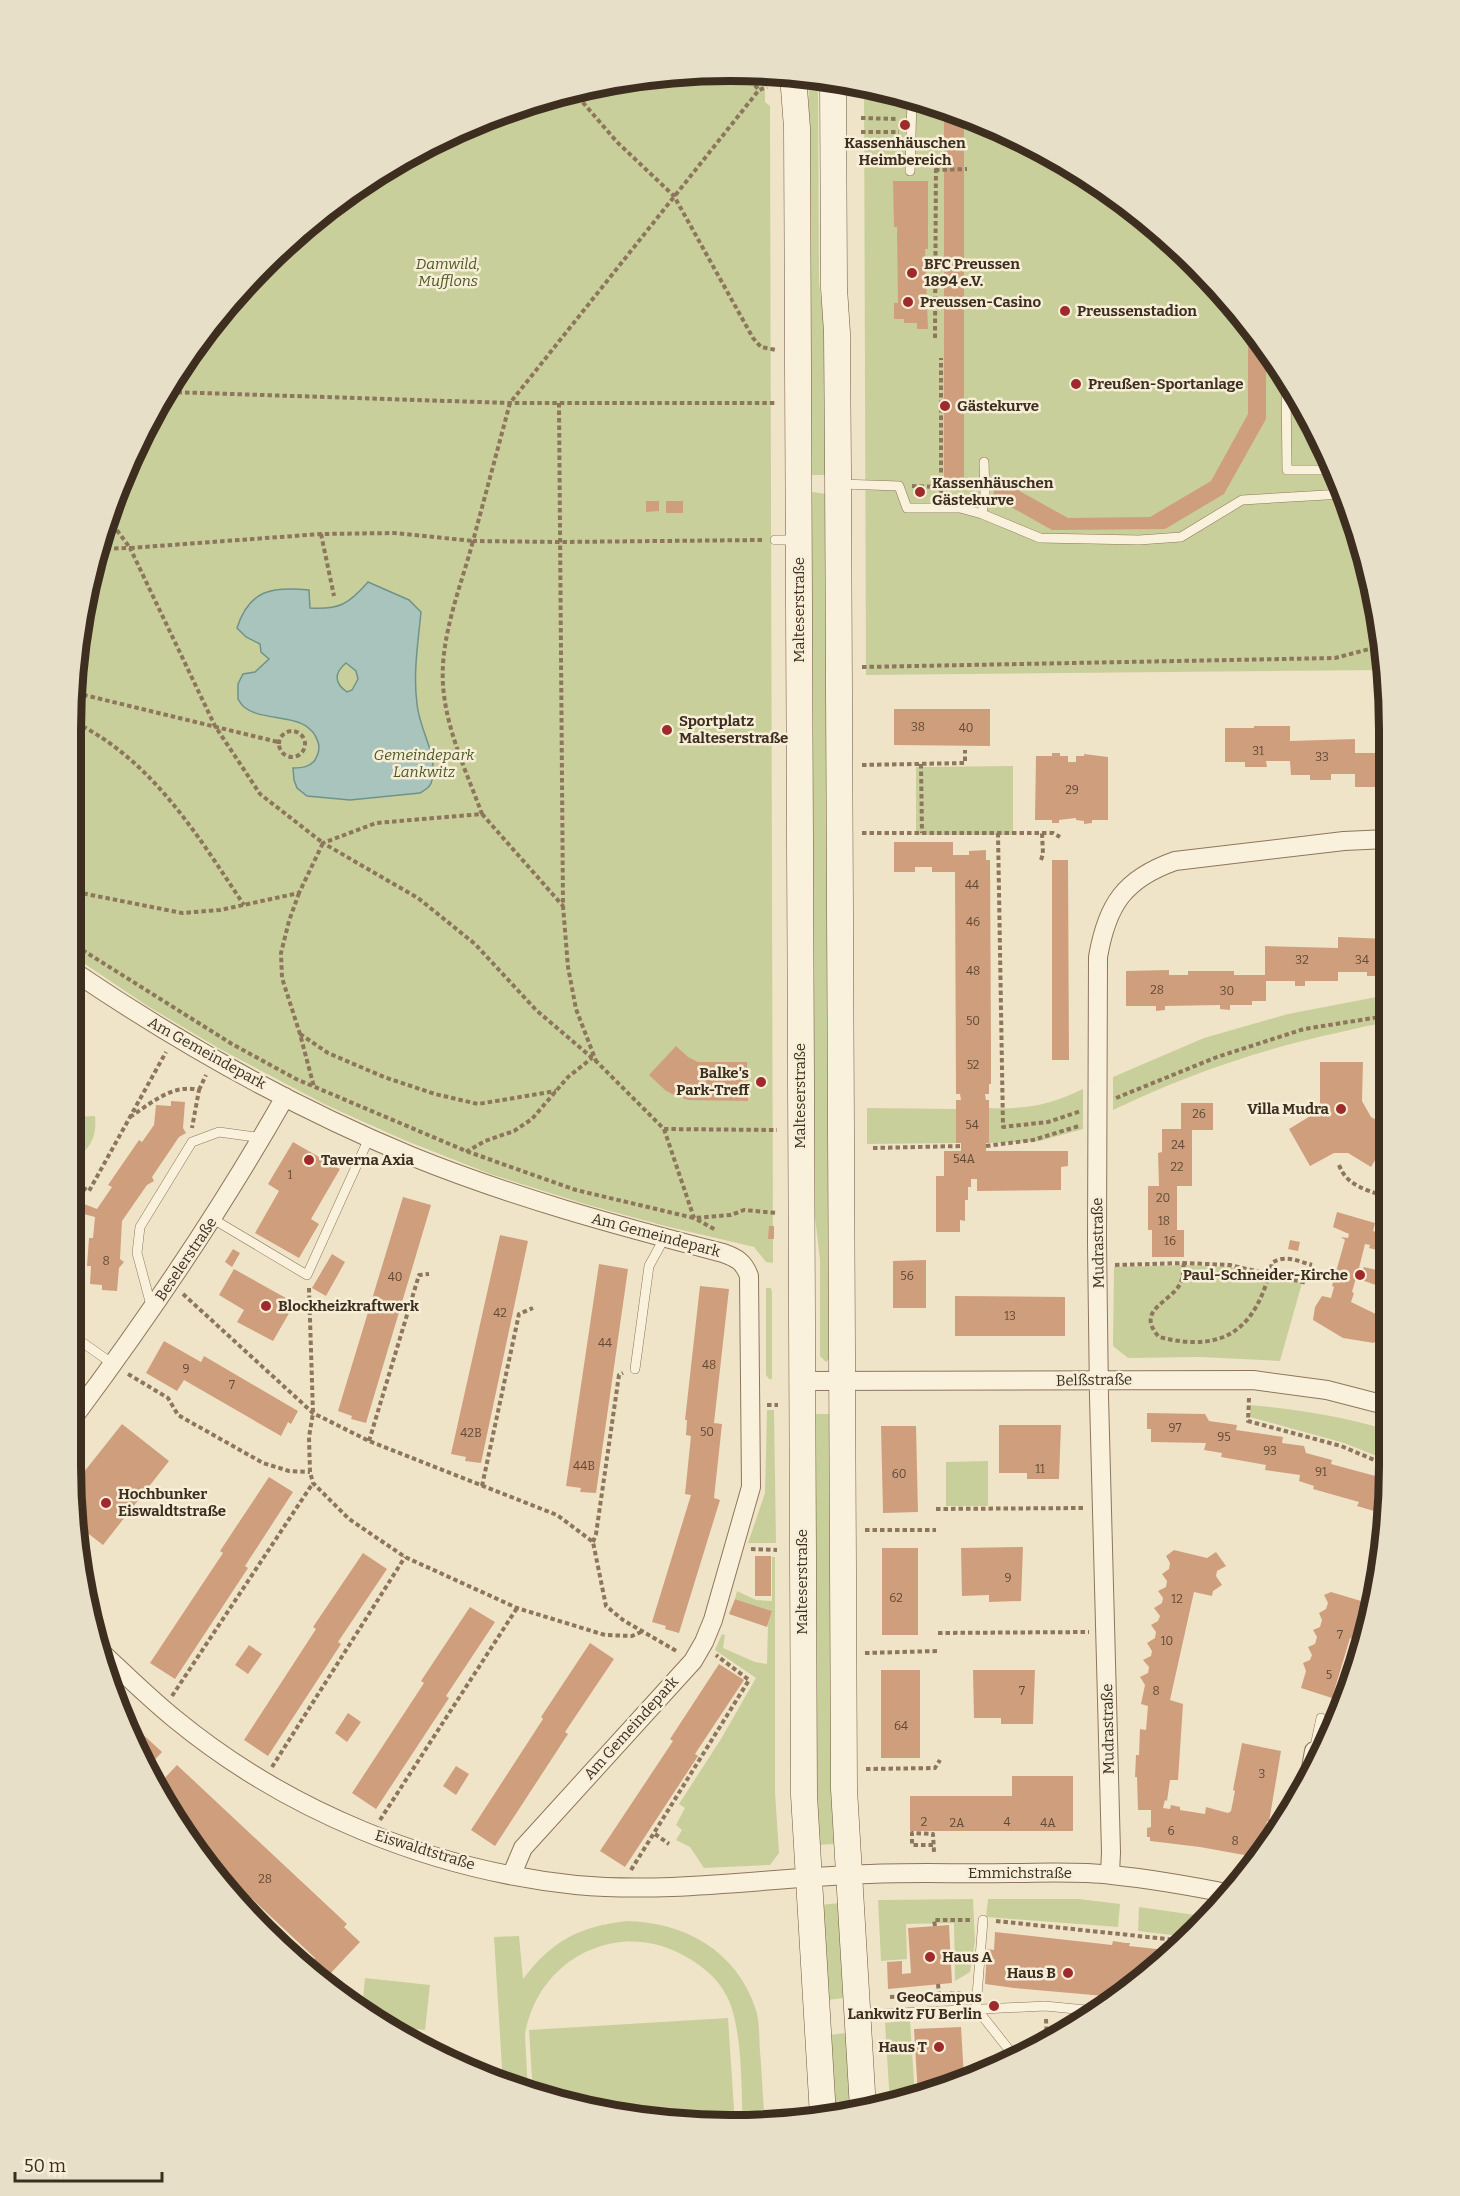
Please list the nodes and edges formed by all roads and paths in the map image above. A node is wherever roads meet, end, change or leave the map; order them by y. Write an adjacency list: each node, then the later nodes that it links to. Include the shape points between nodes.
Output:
1 (752, 82): 4 (path)
2 (794, 85): 27 (main road, Malteserstraße)
3 (767, 87): 4 (path)
4 (759, 90): 16 (path)
5 (833, 90): 28 (main road)
6 (580, 99): 16 (path, via 617,142)
7 (912, 107): 9 (lane)
8 (861, 118): 9 (path)
9 (911, 118): 11 (lane)
10 (861, 132): 11 (path)
11 (911, 132): 15 (lane)
12 (936, 160): 14 (path)
13 (967, 169): 14 (path)
14 (935, 170): 17 (path)
15 (910, 171)
16 (674, 196): 18 (path, via 753,338 760,346); 22 (path)
17 (935, 338)
18 (776, 350)
19 (941, 358): 29 (path, via 941,487)
20 (176, 392): 22 (path)
21 (1286, 396): 26 (lane, via 1287,470)
22 (510, 403): 23 (path); 35 (path)
23 (558, 403): 24 (path); 36 (path)
24 (775, 403)
25 (984, 462): 31 (lane)
26 (1324, 470)
27 (798, 484): 28 (main road); 34 (main road, Malteserstraße)
28 (838, 484): 29 (lane); 112 (main road)
29 (899, 486): 31 (lane, via 907,508 960,508)
30 (1335, 494): 31 (lane, via 1242,500 1181,537 1139,540 1040,538)
31 (982, 514)
32 (114, 526): 37 (path)
33 (321, 534): 35 (path, via 394,533); 37 (path); 39 (path)
34 (787, 540): 36 (path); 111 (main road, Malteserstraße)
35 (472, 541): 36 (path); 49 (path, via 445,642 444,694 450,726)
36 (560, 542): 61 (path)
37 (130, 548): 38 (path); 44 (path)
38 (107, 549)
39 (334, 596)
40 (1373, 648): 41 (path, via 1335,658)
41 (862, 667)
42 (82, 694): 44 (path)
43 (81, 726): 60 (path, via 126,754 166,795)
44 (215, 726): 45 (path); 56 (path, via 260,794)
45 (278, 742): 45 (path, via 284,756 291,758 298,757 306,746 300,733 293,731 286,732)
46 (965, 750): 47 (path, via 965,763)
47 (921, 764): 48 (path); 52 (path)
48 (862, 765)
49 (482, 814): 56 (path, via 376,823); 61 (path)
50 (1042, 832): 53 (path); 54 (path); 57 (path)
51 (862, 833): 52 (path)
52 (922, 833): 53 (path)
53 (998, 833): 76 (path, via 1003,1127 1048,1122)
54 (1060, 837)
55 (1379, 839): 110 (street, Mudrastraße, via 1175,861 1143,875 1113,907 1103,929 1098,957)
56 (323, 843): 59 (path); 67 (path, via 418,898 475,944 536,1010)
57 (1041, 860)
58 (81, 893): 60 (path, via 182,913)
59 (299, 893): 60 (path); 65 (path, via 281,953 282,978)
60 (244, 905)
61 (563, 906): 68 (path, via 576,1009)
62 (81, 949): 70 (path, via 232,1044)
63 (81, 976): 74 (street, Am Gemeindepark, via 169,1034)
64 (1379, 1017): 75 (path, via 1304,1029 1217,1057)
65 (300, 1034): 70 (path); 72 (path, via 327,1053 384,1077 478,1104)
66 (166, 1052): 77 (path)
67 (592, 1058): 68 (path); 72 (path)
68 (597, 1062): 79 (path)
69 (206, 1075): 71 (path)
70 (314, 1088): 73 (path); 87 (path)
71 (199, 1090): 77 (path, via 189,1088 166,1094); 83 (path)
72 (556, 1091): 87 (path, via 532,1119)
73 (310, 1093)
74 (285, 1097): 81 (street, Beselerstraße); 82 (street, Am Gemeindepark)
75 (1110, 1100)
76 (1085, 1110)
77 (130, 1118): 90 (path, via 89,1191)
78 (1085, 1124): 85 (path, via 1033,1140)
79 (664, 1129): 80 (path); 93 (path)
80 (777, 1130)
81 (262, 1138): 83 (lane, via 219,1132); 94 (street, Beselerstraße)
82 (369, 1138): 89 (street, Am Gemeindepark); 102 (lane)
83 (192, 1142): 106 (lane, via 140,1227 137,1253)
84 (961, 1146): 86 (path)
85 (986, 1146)
86 (873, 1148)
87 (466, 1151): 89 (path); 93 (path, via 576,1190)
88 (1339, 1165): 91 (path, via 1351,1184)
89 (459, 1173): 96 (street, Am Gemeindepark, via 570,1212)
90 (81, 1187)
91 (1379, 1194)
92 (777, 1213): 93 (path, via 744,1210)
93 (694, 1218): 95 (path)
94 (213, 1219): 102 (lane); 103 (street, Beselerstraße)
95 (725, 1234)
96 (663, 1238): 109 (lane, via 649,1266); 137 (street, Am Gemeindepark, via 736,1257 749,1276 751,1487 713,1620)
97 (1184, 1263): 98 (path); 100 (path, via 1230,1265); 100 (path, via 1180,1283 1152,1314 1154,1331 1173,1340 1204,1343 1235,1331 1259,1305)
98 (1110, 1265)
99 (1312, 1265): 100 (path, via 1286,1257 1272,1263)
100 (1270, 1273): 104 (path)
101 (429, 1274): 117 (path, via 419,1275)
102 (307, 1275): 116 (path)
103 (171, 1283): 106 (street, Beselerstraße); 116 (path)
104 (1307, 1283)
105 (533, 1308): 121 (path, via 519,1314)
106 (152, 1309): 108 (street, Beselerstraße)
107 (81, 1342): 108 (lane)
108 (113, 1365): 115 (street, Beselerstraße); 119 (path, via 168,1398 178,1415 263,1462 289,1471)
109 (635, 1369): 126 (path, via 619,1375)
110 (1100, 1380): 112 (street, Belßstraße); 114 (street, Belßstraße, via 1253,1380 1327,1390); 151 (street, Mudrastraße)
111 (801, 1381): 112 (street, Belßstraße); 154 (main road, Malteserstraße)
112 (841, 1381): 152 (main road, via 844,1789)
113 (1249, 1398): 118 (path, via 1248,1421 1341,1446)
114 (1379, 1404)
115 (81, 1407)
116 (313, 1413): 117 (path); 119 (path)
117 (369, 1441): 121 (path)
118 (1379, 1462)
119 (310, 1472): 120 (path)
120 (313, 1483): 129 (path, via 349,1519); 139 (path)
121 (482, 1486): 126 (path, via 557,1515)
122 (936, 1509): 123 (path)
123 (1089, 1509)
124 (865, 1530): 125 (path)
125 (936, 1530)
126 (593, 1542): 131 (path, via 606,1606)
127 (746, 1549): 128 (path)
128 (777, 1550)
129 (405, 1557): 130 (path); 143 (path)
130 (517, 1608): 131 (path, via 605,1635 632,1636); 145 (path)
131 (641, 1632): 137 (path)
132 (1092, 1632): 133 (path)
133 (938, 1633)
134 (711, 1651): 146 (path, via 749,1680)
135 (938, 1651): 136 (path)
136 (865, 1653)
137 (693, 1660): 150 (street, Am Gemeindepark, via 523,1848)
138 (111, 1661): 150 (street, Eiswaldtstraße, via 175,1719 281,1792 381,1838 467,1865)
139 (172, 1696)
140 (1321, 1718): 141 (lane)
141 (1315, 1747)
142 (940, 1760): 144 (path, via 935,1768)
143 (272, 1767)
144 (866, 1769)
145 (380, 1820)
146 (655, 1834): 147 (path); 153 (path)
147 (669, 1844)
148 (933, 1845): 148 (path, via 933,1834 912,1833 912,1845); 149 (path)
149 (934, 1852)
150 (512, 1874): 154 (street, Eiswaldtstraße, via 577,1885 640,1888)
151 (1110, 1874): 152 (street, Emmichstraße); 155 (street, Emmichstraße)
152 (849, 1875): 154 (street, Emmichstraße); 164 (main road)
153 (627, 1876)
154 (808, 1878): 165 (main road, Malteserstraße)
155 (1219, 1892)
156 (983, 1920): 157 (path, via 934,1920); 158 (path); 162 (lane)
157 (934, 1926)
158 (1173, 1940)
159 (938, 1984): 160 (path)
160 (939, 1994)
161 (1045, 2006): 162 (lane); 163 (lane); 166 (path)
162 (976, 2008): 164 (lane); 167 (lane)
163 (1084, 2010)
164 (858, 2015): 165 (main road); 168 (main road)
165 (816, 2018): 169 (main road, Malteserstraße)
166 (1047, 2032)
167 (1010, 2051)
168 (863, 2102)
169 (822, 2108)

